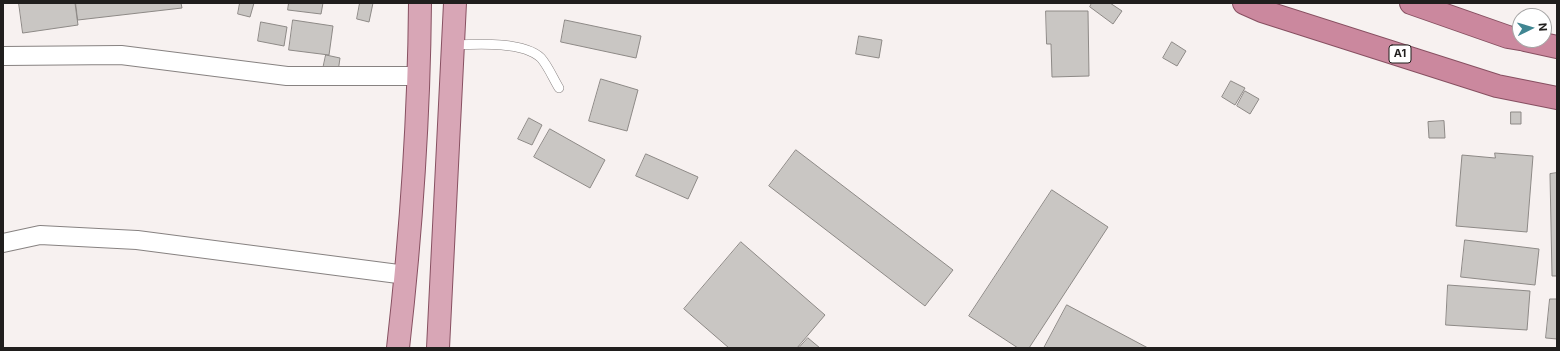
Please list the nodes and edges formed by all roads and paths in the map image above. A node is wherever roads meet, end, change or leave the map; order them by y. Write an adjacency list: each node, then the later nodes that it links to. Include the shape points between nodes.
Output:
1 (420, 3): 8 (main road)
2 (455, 3): 6 (main road)
3 (1244, 3): 10 (highway, A1, via 1497,86)
4 (1411, 3): 5 (highway)
5 (1512, 37)
6 (453, 45): 9 (lane, via 499,44 527,50 540,58); 14 (main road)
7 (3, 56): 8 (street, via 121,55 287,76)
8 (419, 76): 12 (main road)
9 (559, 88)
10 (1557, 98)
11 (3, 243): 12 (street, via 40,235 137,240)
12 (406, 275): 13 (main road)
13 (398, 348)
14 (438, 348)

